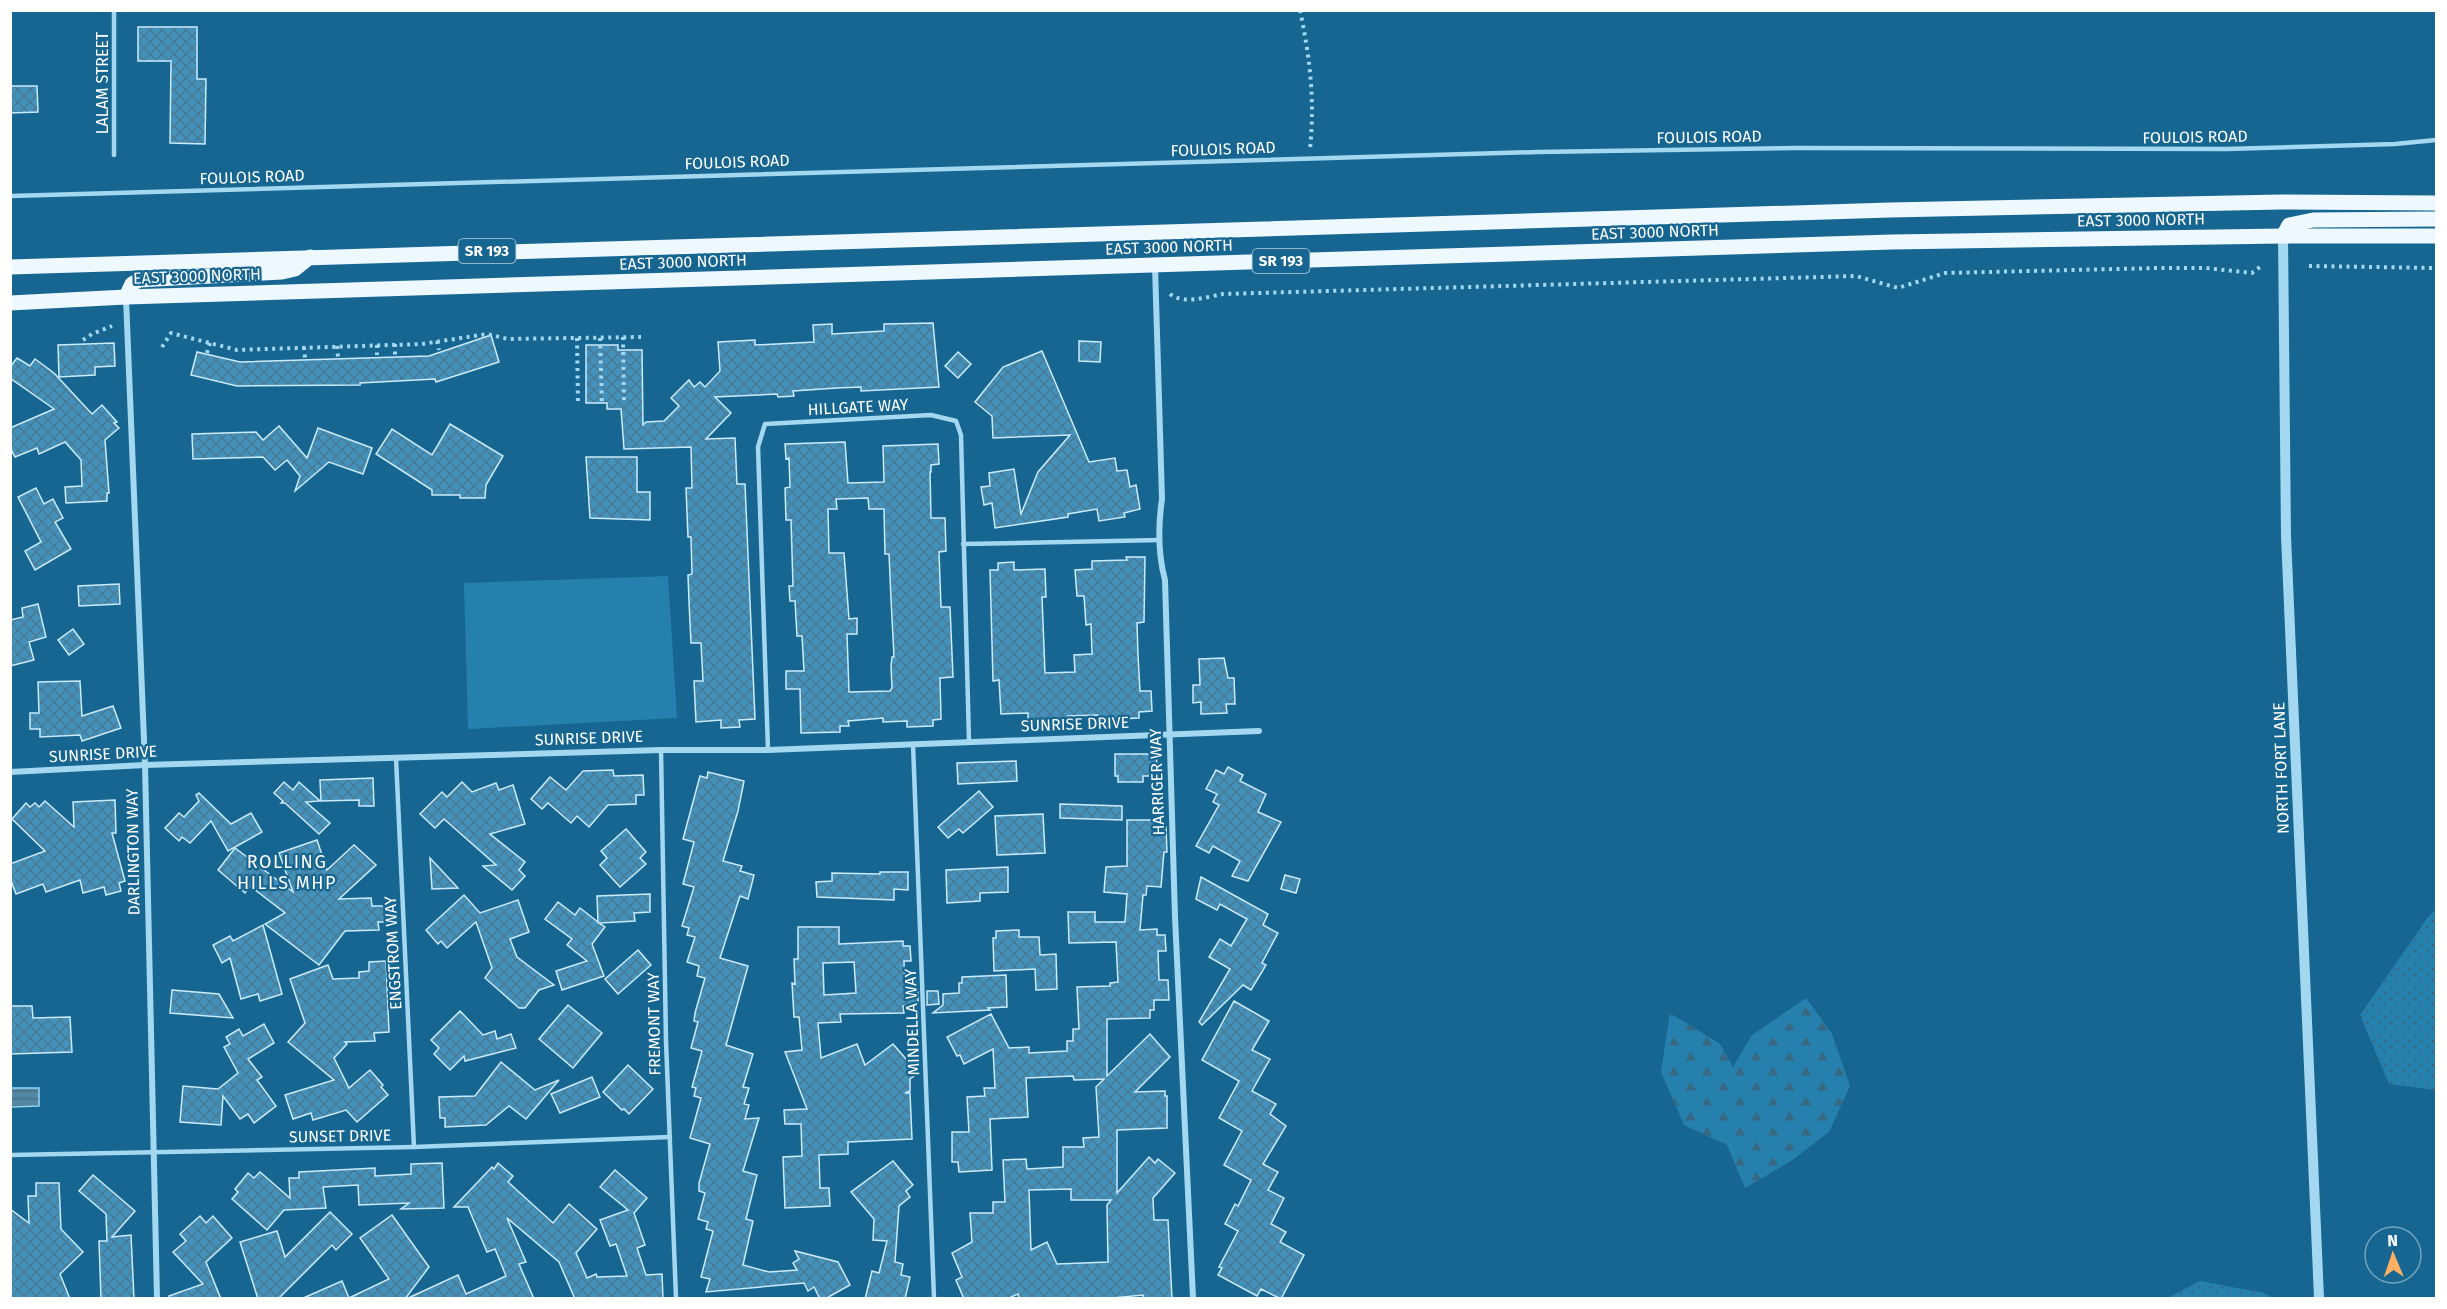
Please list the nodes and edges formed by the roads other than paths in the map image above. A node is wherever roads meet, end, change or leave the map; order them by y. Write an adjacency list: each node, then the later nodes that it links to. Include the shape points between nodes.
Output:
1 (114, 10): 3 (lane, LALAM STREET)
2 (2436, 140): 4 (lane, FOULOIS ROAD, via 2276,148 1764,148 1309,158)
3 (114, 155)
4 (10, 196)
5 (2436, 203): 9 (main road, EAST 3000 NORTH / SR 193, via 2269,202 1902,210)
6 (2436, 219): 7 (main road, via 2313,220 2289,225)
7 (2283, 236): 8 (main road, EAST 3000 NORTH / SR 193); 10 (main road, EAST 3000 NORTH / SR 193, via 1892,242); 33 (street, NORTH FORT LANE, via 2286,536)
8 (2436, 237)
9 (310, 257): 11 (main road, EAST 3000 NORTH / SR 193); 12 (main road, via 295,269 282,272 139,280 132,284)
10 (1155, 265): 12 (main road, EAST 3000 NORTH / SR 193); 14 (street, HARRIGER WAY)
11 (10, 267)
12 (126, 297): 13 (main road, EAST 3000 NORTH / SR 193); 23 (street, DARLINGTON WAY)
13 (10, 303)
14 (1160, 540): 15 (lane); 17 (street, HARRIGER WAY, via 1165,580)
15 (963, 544): 18 (lane, HILLGATE WAY); 21 (lane, HILLGATE WAY, via 961,435 956,421 931,415 765,424 758,447)
16 (1259, 731): 17 (street, SUNRISE DRIVE)
17 (1169, 734): 18 (street, SUNRISE DRIVE); 32 (street, HARRIGER WAY)
18 (969, 741): 19 (street, SUNRISE DRIVE)
19 (913, 744): 21 (street, SUNRISE DRIVE); 31 (lane, MINDELLA WAY)
20 (661, 750): 21 (street, SUNRISE DRIVE); 22 (street, SUNRISE DRIVE); 25 (lane, FREMONT WAY)
21 (768, 750)
22 (396, 758): 23 (street, SUNRISE DRIVE); 26 (lane, ENGSTROM WAY)
23 (144, 765): 24 (street, SUNRISE DRIVE); 27 (street, DARLINGTON WAY)
24 (10, 772)
25 (670, 1137): 26 (lane, SUNSET DRIVE); 30 (lane, FREMONT WAY)
26 (414, 1147): 27 (lane, SUNSET DRIVE)
27 (153, 1152): 28 (lane, SUNSET DRIVE); 29 (street, DARLINGTON WAY)
28 (10, 1155)
29 (157, 1299)
30 (676, 1299)
31 (934, 1299)
32 (1193, 1299)
33 (2319, 1299)

